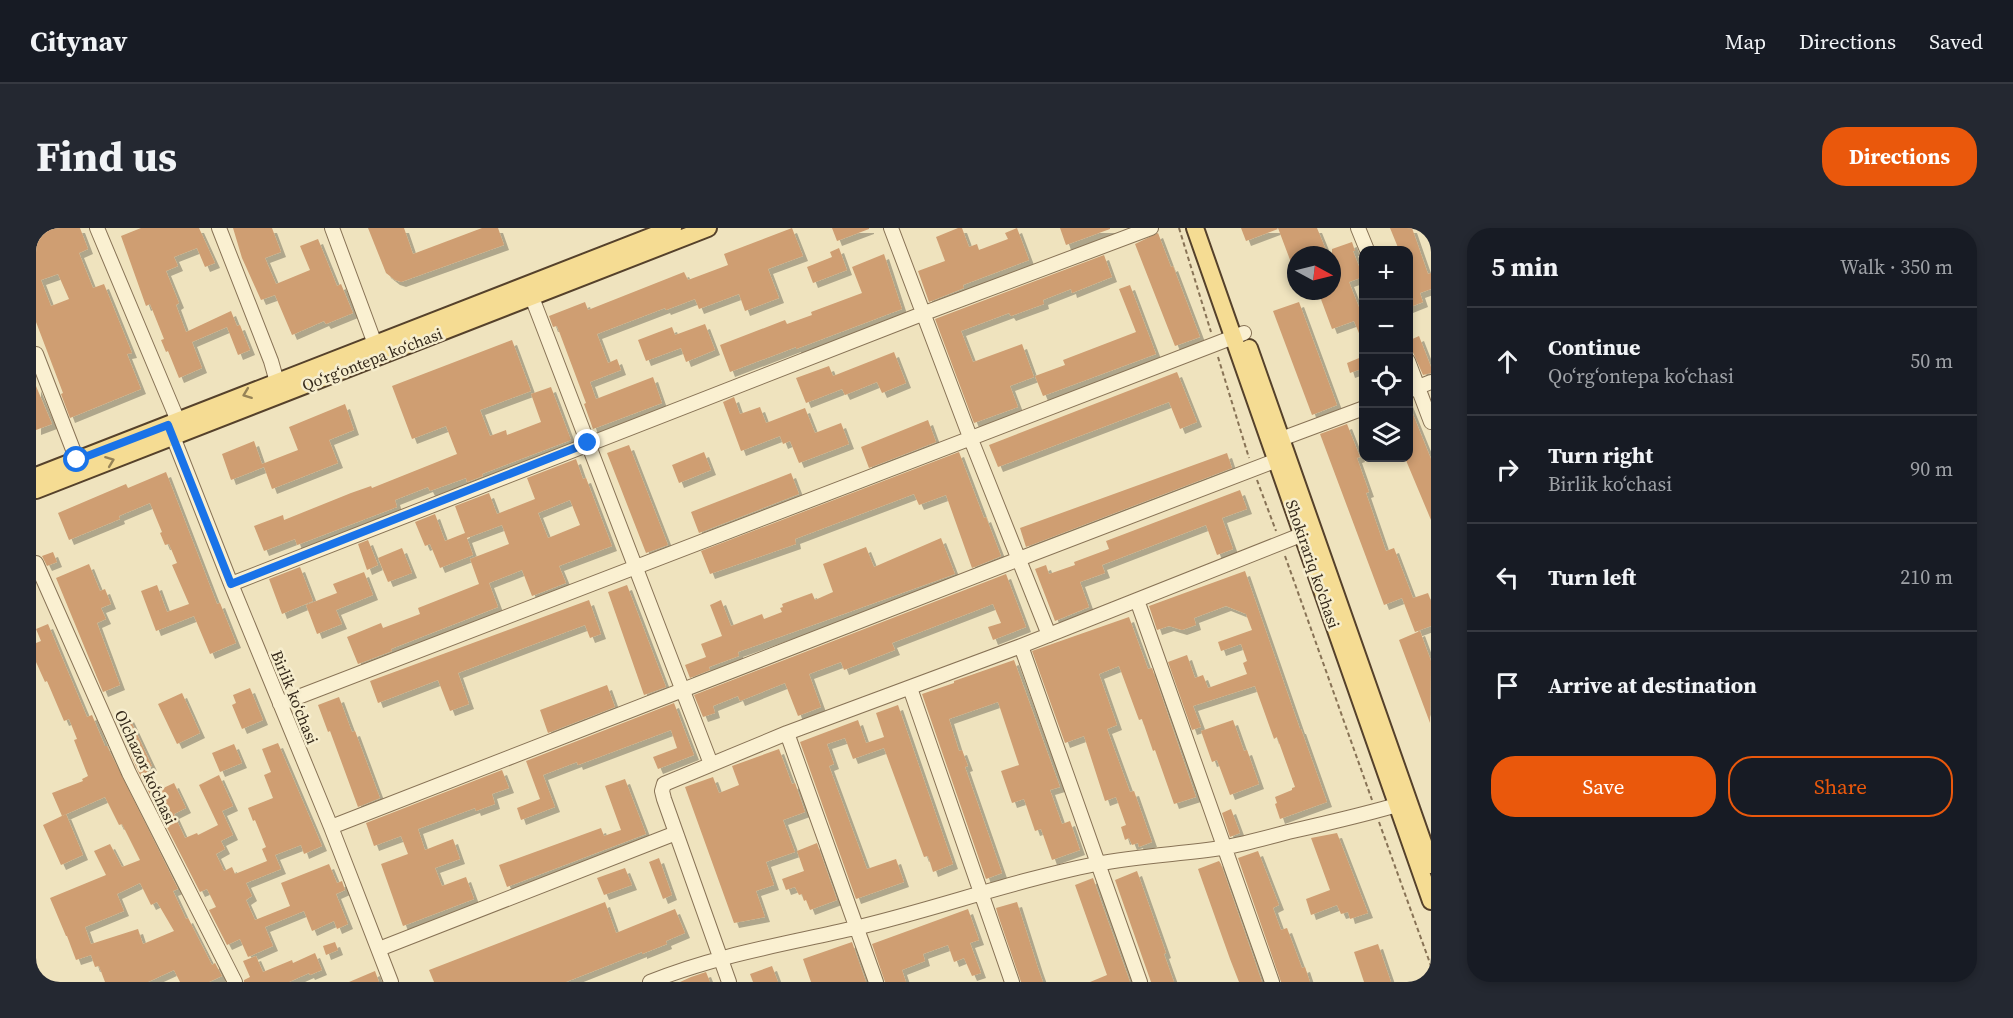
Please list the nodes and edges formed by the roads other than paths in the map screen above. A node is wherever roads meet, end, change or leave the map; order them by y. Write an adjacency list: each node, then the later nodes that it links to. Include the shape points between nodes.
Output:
1 (97, 228): 22 (street, Birlik koʻchasi)
2 (219, 228): 18 (street)
3 (332, 228): 15 (street)
4 (673, 228): 12 (main road, Qoʻrgʻontepa koʻchasi)
5 (708, 228): 12 (main road, Qoʻrgʻontepa koʻchasi)
6 (891, 228): 13 (street)
7 (1150, 228): 13 (street)
8 (1195, 228): 14 (main road, Shokirariq ko'chasi)
9 (1207, 228): 14 (main road, Shokirariq ko'chasi)
10 (1358, 228): 11 (street)
11 (1365, 246)
12 (530, 291): 15 (main road, Qoʻrgʻontepa koʻchasi); 22 (main road, Qoʻrgʻontepa koʻchasi); 25 (street)
13 (922, 314): 23 (street); 25 (street)
14 (1238, 335): 23 (street); 24 (main road, Shokirariq ko'chasi); 26 (main road, Shokirariq ko'chasi)
15 (375, 344): 18 (main road, Qoʻrgʻontepa koʻchasi)
16 (36, 354): 27 (street)
17 (1413, 373): 19 (street)
18 (277, 382): 22 (main road, Qoʻrgʻontepa koʻchasi, one-way to 22)
19 (1419, 387): 21 (street)
20 (1359, 410): 24 (street)
21 (1431, 422)
22 (173, 428): 27 (main road, Qoʻrgʻontepa koʻchasi); 29 (main road, Qoʻrgʻontepa koʻchasi, one-way to 22); 34 (street, Birlik koʻchasi)
23 (970, 437): 31 (street); 33 (street)
24 (1281, 439): 26 (main road, Shokirariq ko'chasi)
25 (588, 443): 33 (street); 34 (street)
26 (1282, 459): 30 (main road, Shokirariq ko'chasi); 31 (street)
27 (77, 460): 28 (main road, Qoʻrgʻontepa koʻchasi)
28 (36, 476)
29 (36, 490)
30 (1308, 532): 35 (street); 43 (main road, Shokirariq ko'chasi)
31 (1019, 559): 36 (street); 39 (street)
32 (36, 563): 55 (street, Olchazor koʻchasi, via 129,773)
33 (635, 566): 39 (street); 40 (street)
34 (231, 584): 40 (street, Birlik koʻchasi)
35 (1137, 600): 36 (street); 47 (street)
36 (1049, 634): 37 (street)
37 (1021, 646): 38 (street); 48 (street)
38 (910, 688): 41 (street); 50 (street)
39 (682, 690): 42 (street); 44 (street)
40 (280, 705): 44 (street, Birlik koʻchasi)
41 (787, 733): 42 (street); 52 (street)
42 (711, 764): 45 (street, via 664,784 662,791)
43 (1403, 803): 46 (main road, Shokirariq ko'chasi); 47 (street); 51 (main road, Shokirariq ko'chasi)
44 (331, 826): 53 (street, Birlik koʻchasi)
45 (676, 833): 53 (street); 54 (street)
46 (1427, 841): 49 (main road, Shokirariq ko'chasi)
47 (1224, 847): 48 (street); 62 (street)
48 (1098, 864): 50 (street); 61 (street)
49 (1431, 865)
50 (981, 894): 52 (street); 60 (street)
51 (1431, 901)
52 (856, 928): 54 (street); 59 (street)
53 (380, 950): 56 (street, Birlik koʻchasi)
54 (719, 958): 57 (street); 58 (street)
55 (235, 982)
56 (391, 982)
57 (650, 982)
58 (729, 982)
59 (876, 982)
60 (1012, 982)
61 (1140, 982)
62 (1272, 982)

